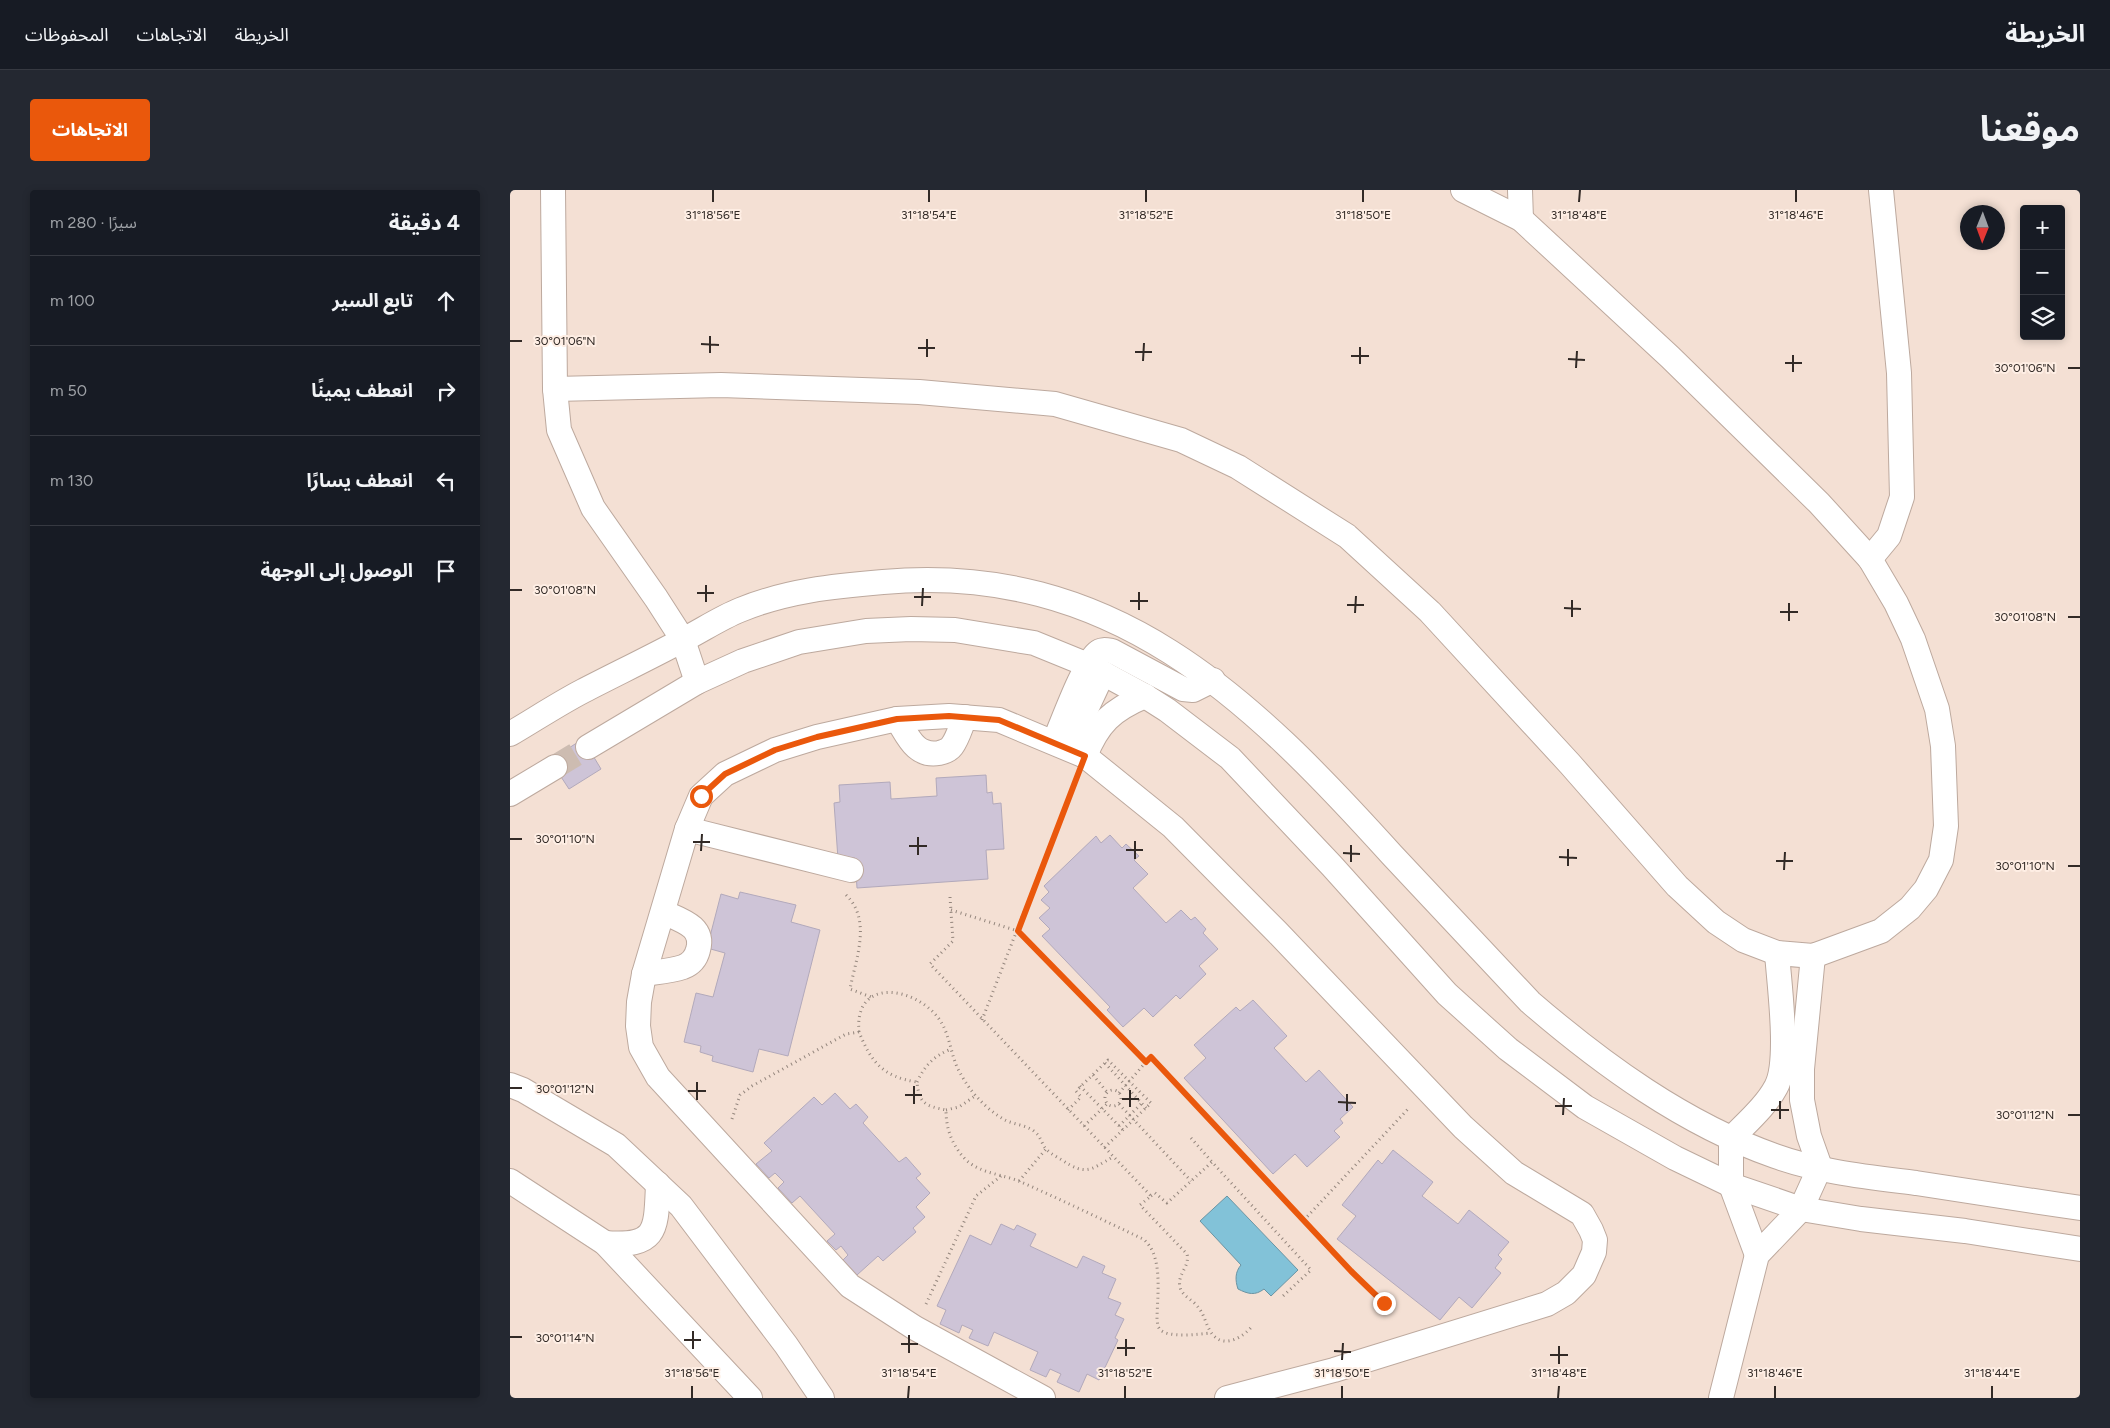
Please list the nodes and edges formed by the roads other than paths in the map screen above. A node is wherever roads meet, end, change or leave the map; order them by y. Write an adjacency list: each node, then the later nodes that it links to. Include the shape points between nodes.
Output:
1 (553, 190): 6 (street)
2 (1463, 190): 5 (street)
3 (1520, 190): 5 (street)
4 (1881, 190): 7 (street, via 1900,373 1902,497 1889,536)
5 (1521, 219): 7 (street, via 1734,419)
6 (555, 389): 8 (street, via 559,430 593,508); 23 (street, via 721,385 929,393 1055,404 1181,440 1238,467 1347,536 1430,612 1677,886 1716,922 1743,940)
7 (1870, 559): 24 (street, via 1913,639 1936,709 1943,746 1946,826 1940,860 1926,889 1910,908 1881,931)
8 (682, 640): 10 (street, via 738,610 808,590 901,580 949,579 1054,597 1112,619 1160,644); 11 (street); 15 (street, via 581,692)
9 (1096, 669): 10 (street, via 1097,653 1104,650 1112,651 1183,689 1193,690); 11 (street, via 1026,641 954,630 911,629 866,631 799,642 743,661); 12 (street); 17 (street)
10 (1214, 680): 27 (street, via 1293,749 1530,1002 1564,1032 1654,1096)
11 (697, 682): 16 (street)
12 (1144, 696): 17 (street, via 1124,705 1107,718 1093,736); 31 (street, via 1230,758 1448,994 1508,1049 1585,1107 1675,1158)
13 (965, 717): 14 (street); 14 (street, via 953,745 948,750 935,753 916,748); 17 (street, via 999,720)
14 (897, 719): 20 (street, via 775,750 725,774 701,796)
15 (510, 734)
16 (588, 747)
17 (1069, 749): 40 (street, via 1173,826 1463,1127 1514,1173 1582,1214 1594,1240 1594,1252 1584,1275 1566,1293 1547,1304 1334,1370)
18 (555, 767): 19 (street)
19 (510, 794)
20 (687, 829): 21 (street); 22 (street)
21 (846, 881)
22 (662, 912): 25 (street); 25 (street, via 695,928 699,934 699,949 684,967)
23 (1777, 953): 24 (street); 27 (street, via 1783,1024 1778,1084)
24 (1813, 956): 28 (street, via 1802,1100 1809,1136)
25 (644, 974): 39 (street, via 638,1026 642,1047 658,1078 850,1286 915,1328)
26 (510, 1085): 30 (street, via 616,1145)
27 (1731, 1139): 28 (street, via 1776,1157); 31 (street)
28 (1820, 1167): 32 (street); 33 (street)
29 (510, 1180): 34 (street)
30 (658, 1184): 34 (street, via 653,1232 642,1241); 38 (street, via 681,1206)
31 (1731, 1185): 33 (street); 36 (street)
32 (2080, 1208)
33 (1801, 1209): 35 (street); 36 (street)
34 (605, 1243): 37 (street)
35 (2080, 1249)
36 (1757, 1255): 41 (street)
37 (750, 1398)
38 (822, 1398)
39 (1043, 1398)
40 (1227, 1398)
41 (1721, 1398)

